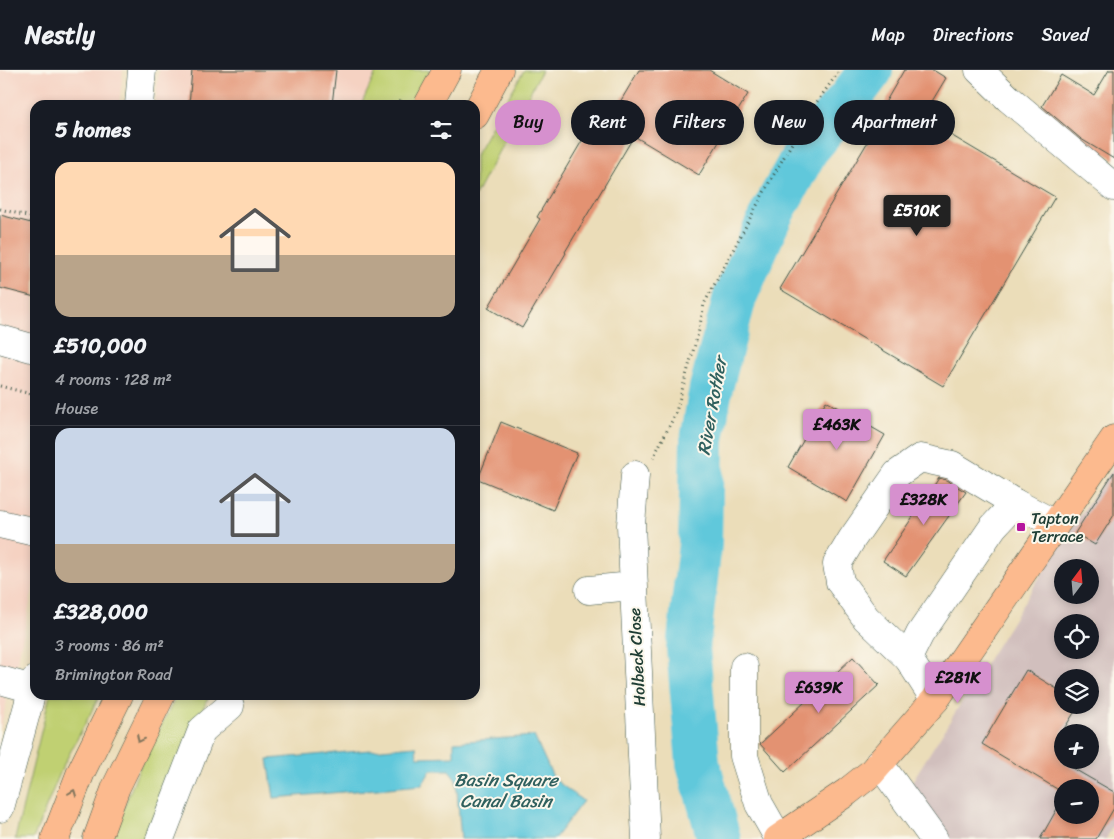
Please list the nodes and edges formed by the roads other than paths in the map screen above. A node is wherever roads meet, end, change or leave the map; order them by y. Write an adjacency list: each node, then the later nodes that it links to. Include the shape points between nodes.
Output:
1 (142, 70): 5 (street)
2 (447, 70): 6 (main road)
3 (499, 70): 7 (main road)
4 (979, 70): 8 (street)
5 (139, 100)
6 (431, 100)
7 (480, 105)
8 (1114, 187)
9 (0, 339): 10 (street)
10 (30, 347)
11 (1114, 439): 15 (main road)
12 (635, 475): 17 (street, Holbeck Close, via 631,525)
13 (1015, 502): 15 (street); 19 (street, via 993,527 920,634); 19 (street, via 952,465 920,458 897,474 872,509 837,564 840,582 866,618)
14 (0, 524): 16 (street)
15 (1055, 524): 26 (main road)
16 (30, 531)
17 (633, 586): 18 (street); 33 (street, Holbeck Close)
18 (589, 590)
19 (908, 658): 26 (street)
20 (744, 667): 34 (street, via 744,756 760,804)
21 (0, 680): 22 (street)
22 (30, 684)
23 (30, 698): 29 (street)
24 (117, 700): 30 (main road, one-way to 24, via 81,772)
25 (159, 700): 31 (main road, one-way to 31, via 116,787)
26 (935, 700): 28 (main road)
27 (230, 706): 32 (street, via 202,730)
28 (879, 763): 34 (main road, via 847,792); 35 (street)
29 (1, 802)
30 (55, 839)
31 (97, 839)
32 (160, 839)
33 (646, 839)
34 (778, 839)
35 (934, 839)

